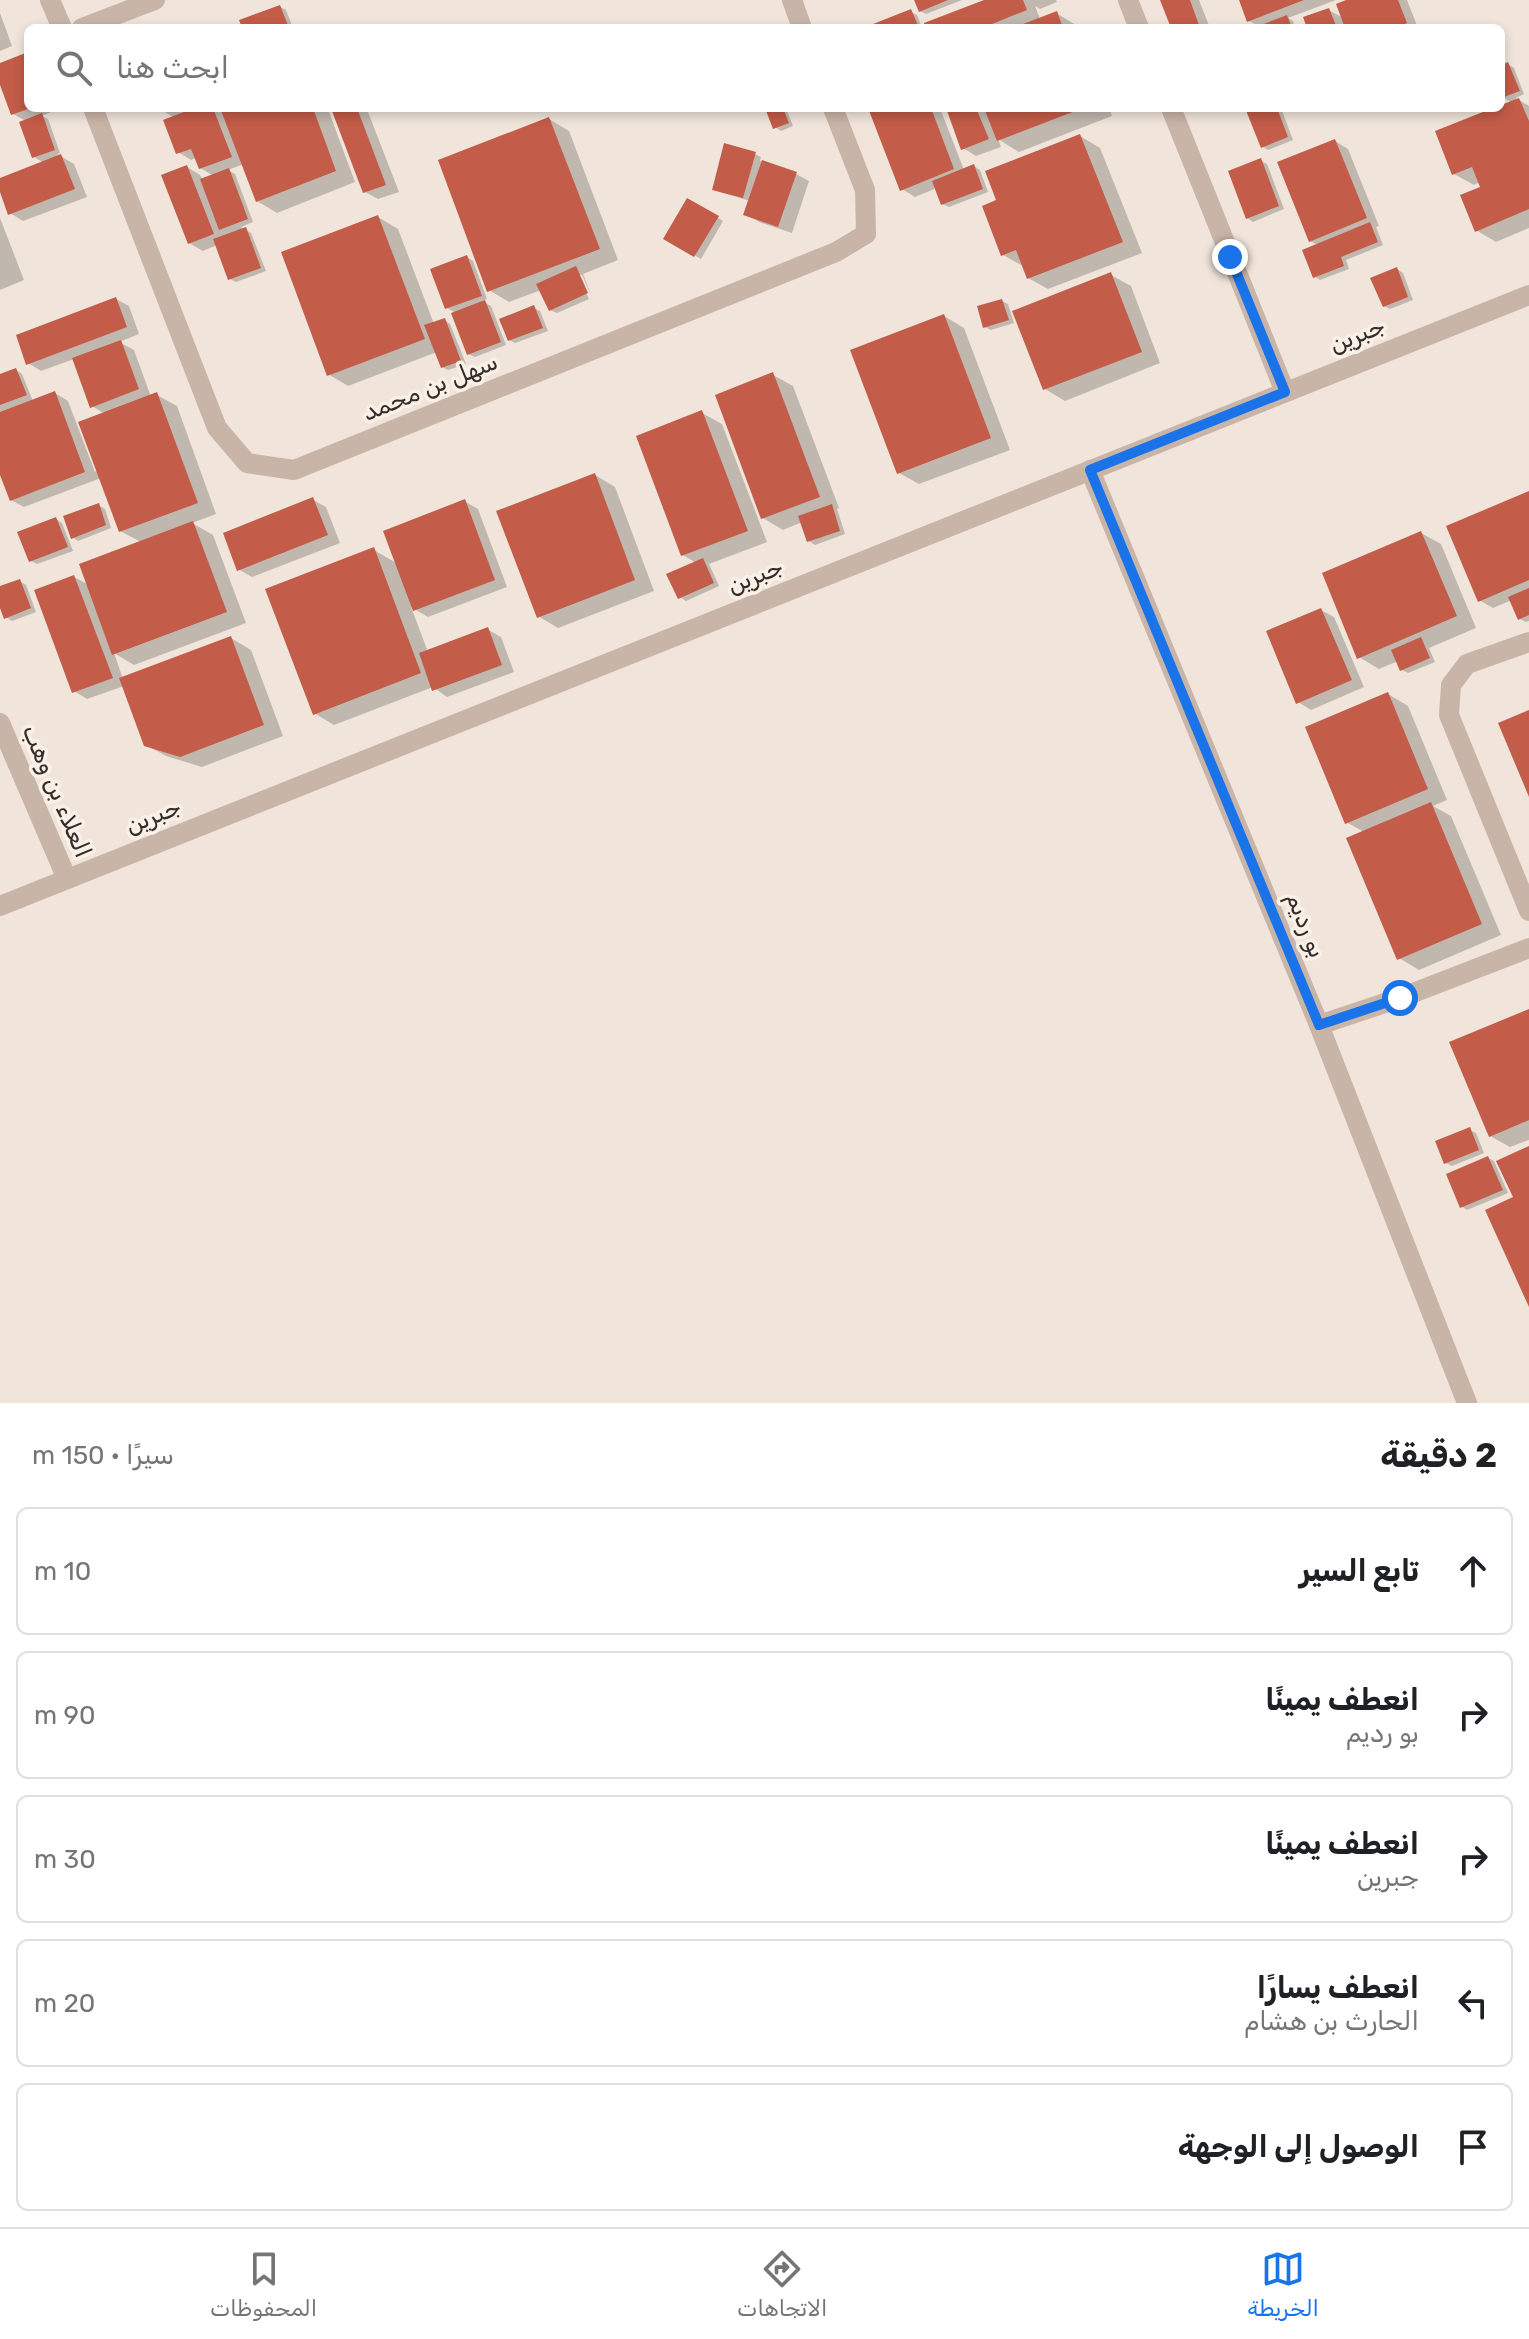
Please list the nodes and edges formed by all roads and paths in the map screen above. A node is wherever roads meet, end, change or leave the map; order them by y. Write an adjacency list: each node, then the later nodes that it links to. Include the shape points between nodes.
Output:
1 (50, 0): 5 (street)
2 (155, 0): 6 (street)
3 (792, 0): 7 (street)
4 (1128, 0): 8 (street)
5 (60, 24)
6 (92, 24)
7 (801, 24)
8 (1137, 24)
9 (95, 112): 10 (street, سهل بن محمد, via 217,428 247,463 294,470 836,252 866,234 865,190)
10 (835, 112)
11 (1173, 112): 13 (street)
12 (1529, 295): 13 (street, جبرين)
13 (1285, 392): 14 (street, جبرين)
14 (1090, 470): 17 (street, جبرين); 21 (street, بو رديم)
15 (1529, 642): 19 (street, via 1467,664 1451,685 1449,715)
16 (0, 723): 17 (street, العلاء بن وهب)
17 (67, 879): 18 (street, جبرين)
18 (0, 906)
19 (1529, 911)
20 (1529, 948): 21 (street)
21 (1319, 1025): 22 (street, بو رديم)
22 (1467, 1403)

